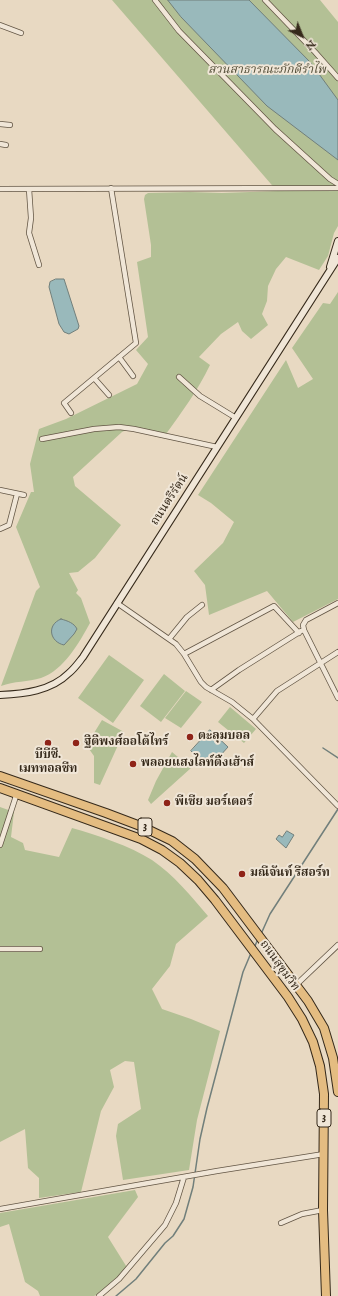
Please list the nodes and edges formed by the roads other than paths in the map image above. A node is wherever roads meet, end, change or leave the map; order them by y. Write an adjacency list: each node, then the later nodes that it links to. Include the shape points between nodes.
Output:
1 (155, 0): 10 (street, via 179,31 275,129)
2 (264, 0): 5 (street)
3 (0, 25): 4 (street)
4 (21, 33)
5 (338, 78)
6 (0, 124): 7 (street)
7 (10, 125)
8 (0, 144): 9 (street)
9 (6, 145)
10 (338, 184)
11 (29, 188): 12 (street); 14 (street); 17 (street, via 29,233)
12 (111, 188): 13 (street); 19 (street, via 136,343)
13 (338, 188)
14 (0, 189)
15 (338, 241): 18 (main road, ถนนตรีรัตน์)
16 (338, 258): 18 (main road, ถนนตรีรัตน์)
17 (39, 265)
18 (327, 274): 25 (main road, ถนนตรีรัตน์)
19 (118, 357): 20 (street); 22 (street)
20 (133, 376)
21 (179, 377): 25 (street, via 200,396)
22 (94, 378): 23 (street); 24 (street, via 64,403)
23 (109, 394)
24 (71, 413)
25 (236, 418): 27 (main road, ถนนตรีรัตน์)
26 (42, 439): 27 (street, via 119,427)
27 (217, 447): 33 (main road, ถนนตรีรัตน์)
28 (0, 490): 29 (street)
29 (17, 494): 30 (street); 31 (street, via 9,525)
30 (24, 495)
31 (0, 529)
32 (338, 603): 35 (street, via 306,620 303,624)
33 (117, 604): 37 (street); 42 (main road, ถนนตรีรัตน์, via 69,674 55,684 30,693)
34 (202, 606): 37 (street, via 186,617)
35 (304, 630): 36 (street); 40 (street)
36 (299, 633): 39 (street, via 274,606); 41 (street)
37 (169, 639): 39 (street)
38 (338, 652): 40 (street)
39 (184, 654): 41 (street, via 201,682)
40 (321, 663): 43 (street); 44 (street, via 276,691)
41 (211, 690): 44 (street, via 232,702)
42 (0, 695)
43 (338, 698)
44 (253, 719): 49 (street)
45 (0, 776): 48 (highway, ถนนสุขุมวิท / 3)
46 (0, 788): 47 (highway, ถนนสุขุมวิท / 3)
47 (17, 793): 50 (highway, ถนนสุขุมวิท / 3); 51 (street)
48 (77, 803): 50 (highway); 55 (highway, ถนนสุขุมวิท / 3, via 143,827 172,841 194,859 223,888)
49 (337, 804)
50 (74, 814): 57 (highway, ถนนสุขุมวิท / 3, via 142,839 180,863 215,900 288,997 313,1042 320,1066 324,1094)
51 (0, 845)
52 (338, 945): 55 (street)
53 (0, 949): 54 (street)
54 (40, 949)
55 (296, 985): 56 (highway, ถนนสุขุมวิท / 3, via 324,1028)
56 (338, 1088)
57 (324, 1154): 58 (street); 60 (highway, ถนนสุขุมวิท / 3)
58 (184, 1177): 59 (street); 62 (street, via 176,1203 165,1225 120,1279)
59 (0, 1209)
60 (323, 1210): 61 (street, via 302,1214); 63 (highway, ถนนสุขุมวิท / 3)
61 (281, 1223)
62 (99, 1296)
63 (326, 1296)

